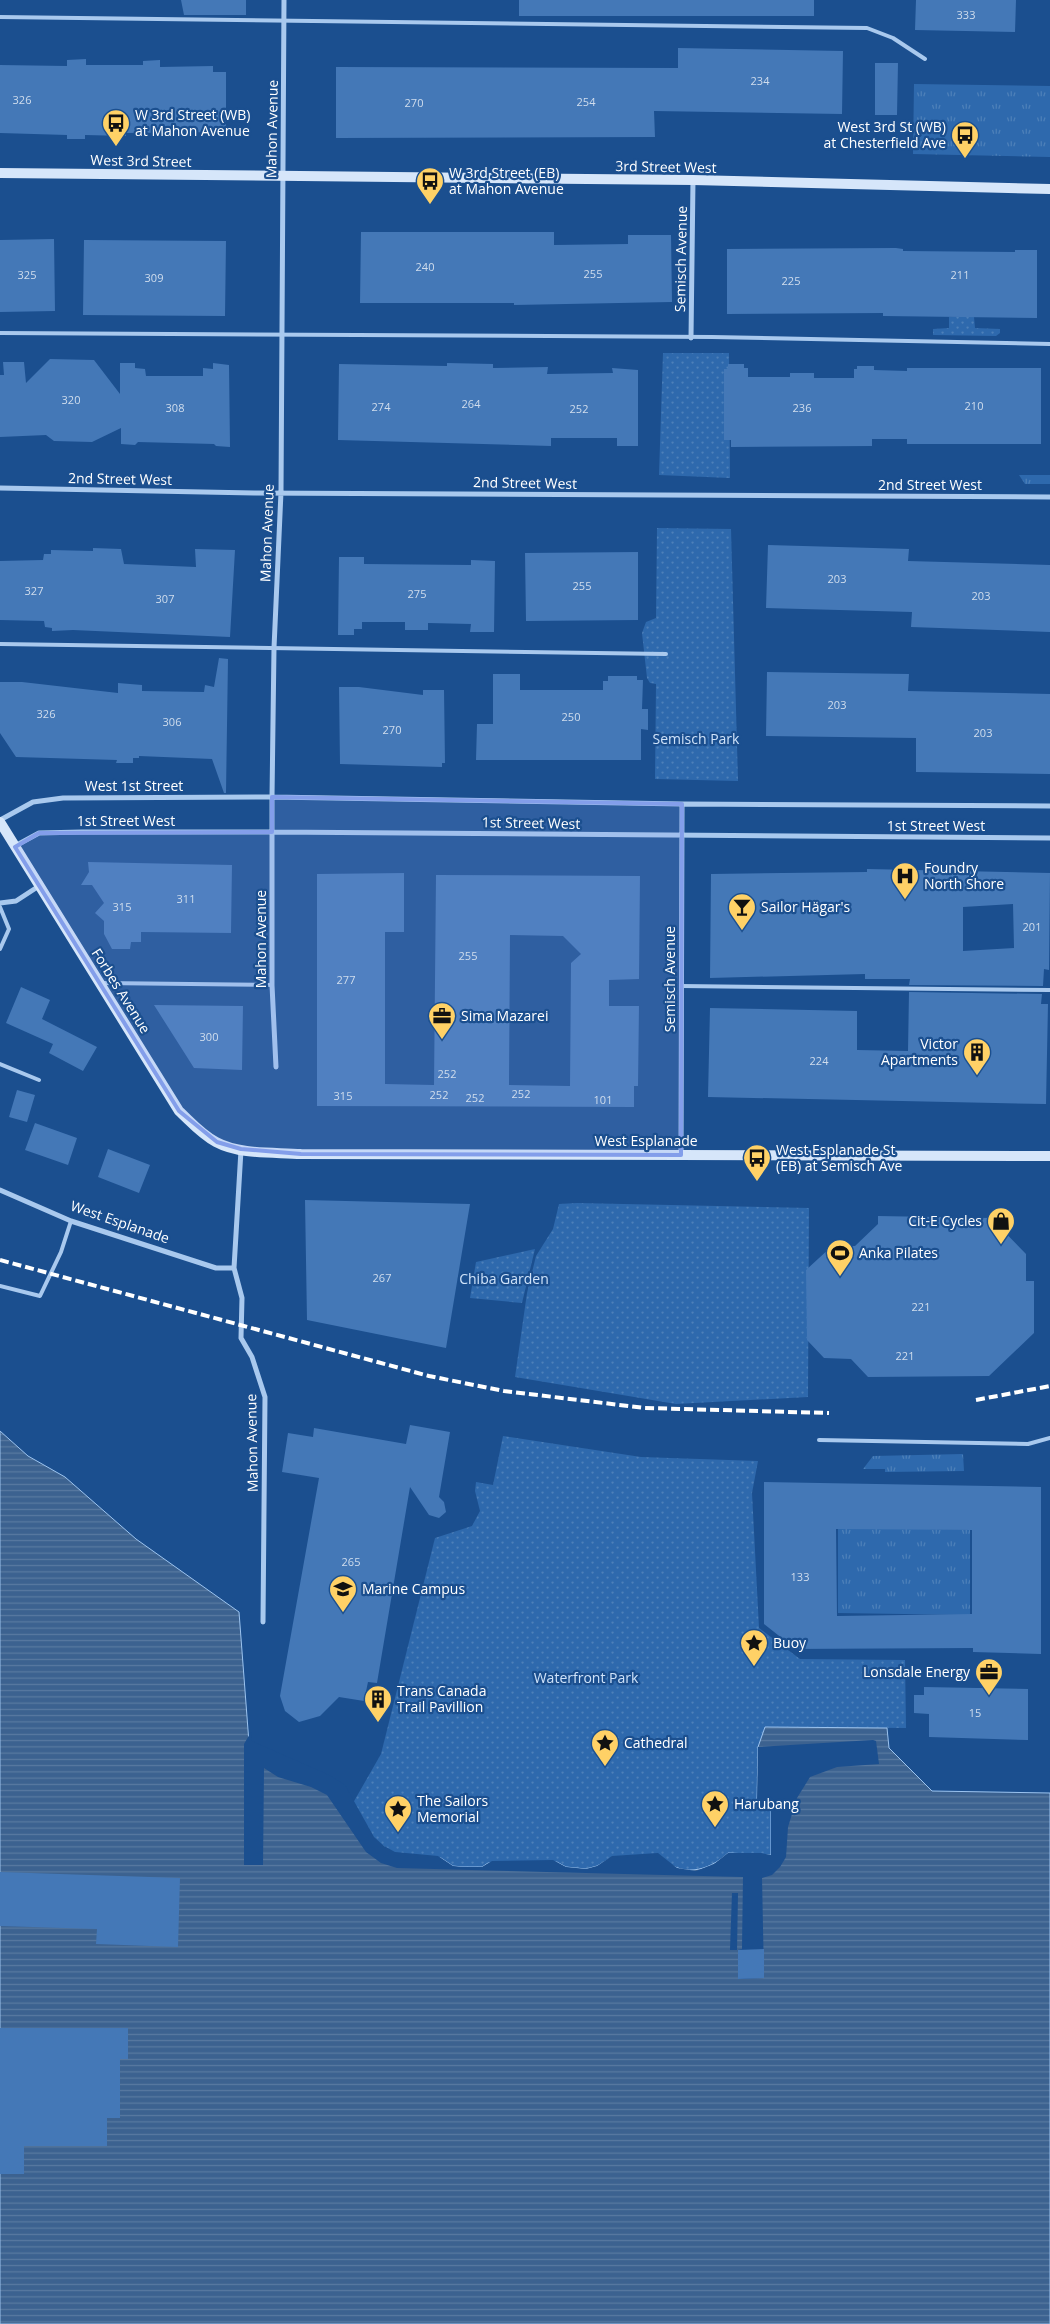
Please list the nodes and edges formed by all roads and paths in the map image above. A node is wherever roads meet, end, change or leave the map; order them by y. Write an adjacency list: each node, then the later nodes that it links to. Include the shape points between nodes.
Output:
1 (284, 0): 3 (street, Mahon Avenue)
2 (0, 17): 3 (lane)
3 (284, 22): 4 (lane, via 867,28 893,38); 6 (street, Mahon Avenue)
4 (925, 60)
5 (0, 173): 6 (main road, West 3rd Street)
6 (282, 175): 7 (main road, 3rd Street West); 10 (street, Mahon Avenue)
7 (693, 180): 8 (main road, 3rd Street West); 11 (street, Semisch Avenue)
8 (1050, 189)
9 (0, 333): 10 (lane)
10 (283, 335): 11 (lane); 14 (street, Mahon Avenue)
11 (691, 338): 12 (lane)
12 (1050, 344)
13 (0, 488): 14 (street, 2nd Street West)
14 (280, 492): 15 (street, 2nd Street West); 17 (street, Mahon Avenue)
15 (1050, 497)
16 (0, 644): 17 (lane)
17 (274, 648): 18 (lane); 19 (street, Mahon Avenue)
18 (666, 654)
19 (272, 796): 20 (street, 1st Street West); 22 (street, West 1st Street, via 45,799 23,806); 23 (street, Mahon Avenue)
20 (682, 804): 21 (street, 1st Street West); 24 (street, Semisch Avenue)
21 (1050, 806)
22 (0, 821): 26 (main road, Forbes Avenue)
23 (272, 832): 24 (street, 1st Street West); 26 (street, 1st Street West, via 40,833); 32 (street, Mahon Avenue)
24 (682, 836): 25 (street, 1st Street West); 33 (street, Semisch Avenue)
25 (1050, 838)
26 (15, 847): 27 (main road, Forbes Avenue)
27 (39, 886): 28 (street, via 16,901); 31 (main road, Forbes Avenue)
28 (0, 903)
29 (0, 907): 30 (lane, via 9,930)
30 (0, 949)
31 (99, 983): 32 (lane); 38 (main road, Forbes Avenue, via 180,1111 198,1130 217,1142)
32 (272, 985): 36 (street, Mahon Avenue)
33 (681, 986): 34 (lane); 39 (street, Semisch Avenue)
34 (1050, 990)
35 (0, 1064): 37 (lane)
36 (276, 1067)
37 (40, 1080)
38 (241, 1149): 39 (main road, West Esplanade, via 301,1154); 43 (street, Mahon Avenue)
39 (681, 1155): 40 (main road, West Esplanade)
40 (1050, 1156)
41 (0, 1190): 42 (street, West Esplanade)
42 (71, 1221): 43 (street, West Esplanade, via 216,1268); 44 (lane, via 61,1252 40,1296)
43 (234, 1268): 47 (street, Mahon Avenue, via 242,1298 241,1338 252,1357 265,1397)
44 (0, 1286)
45 (1050, 1438): 46 (lane, via 1028,1444)
46 (819, 1440)
47 (263, 1622)

